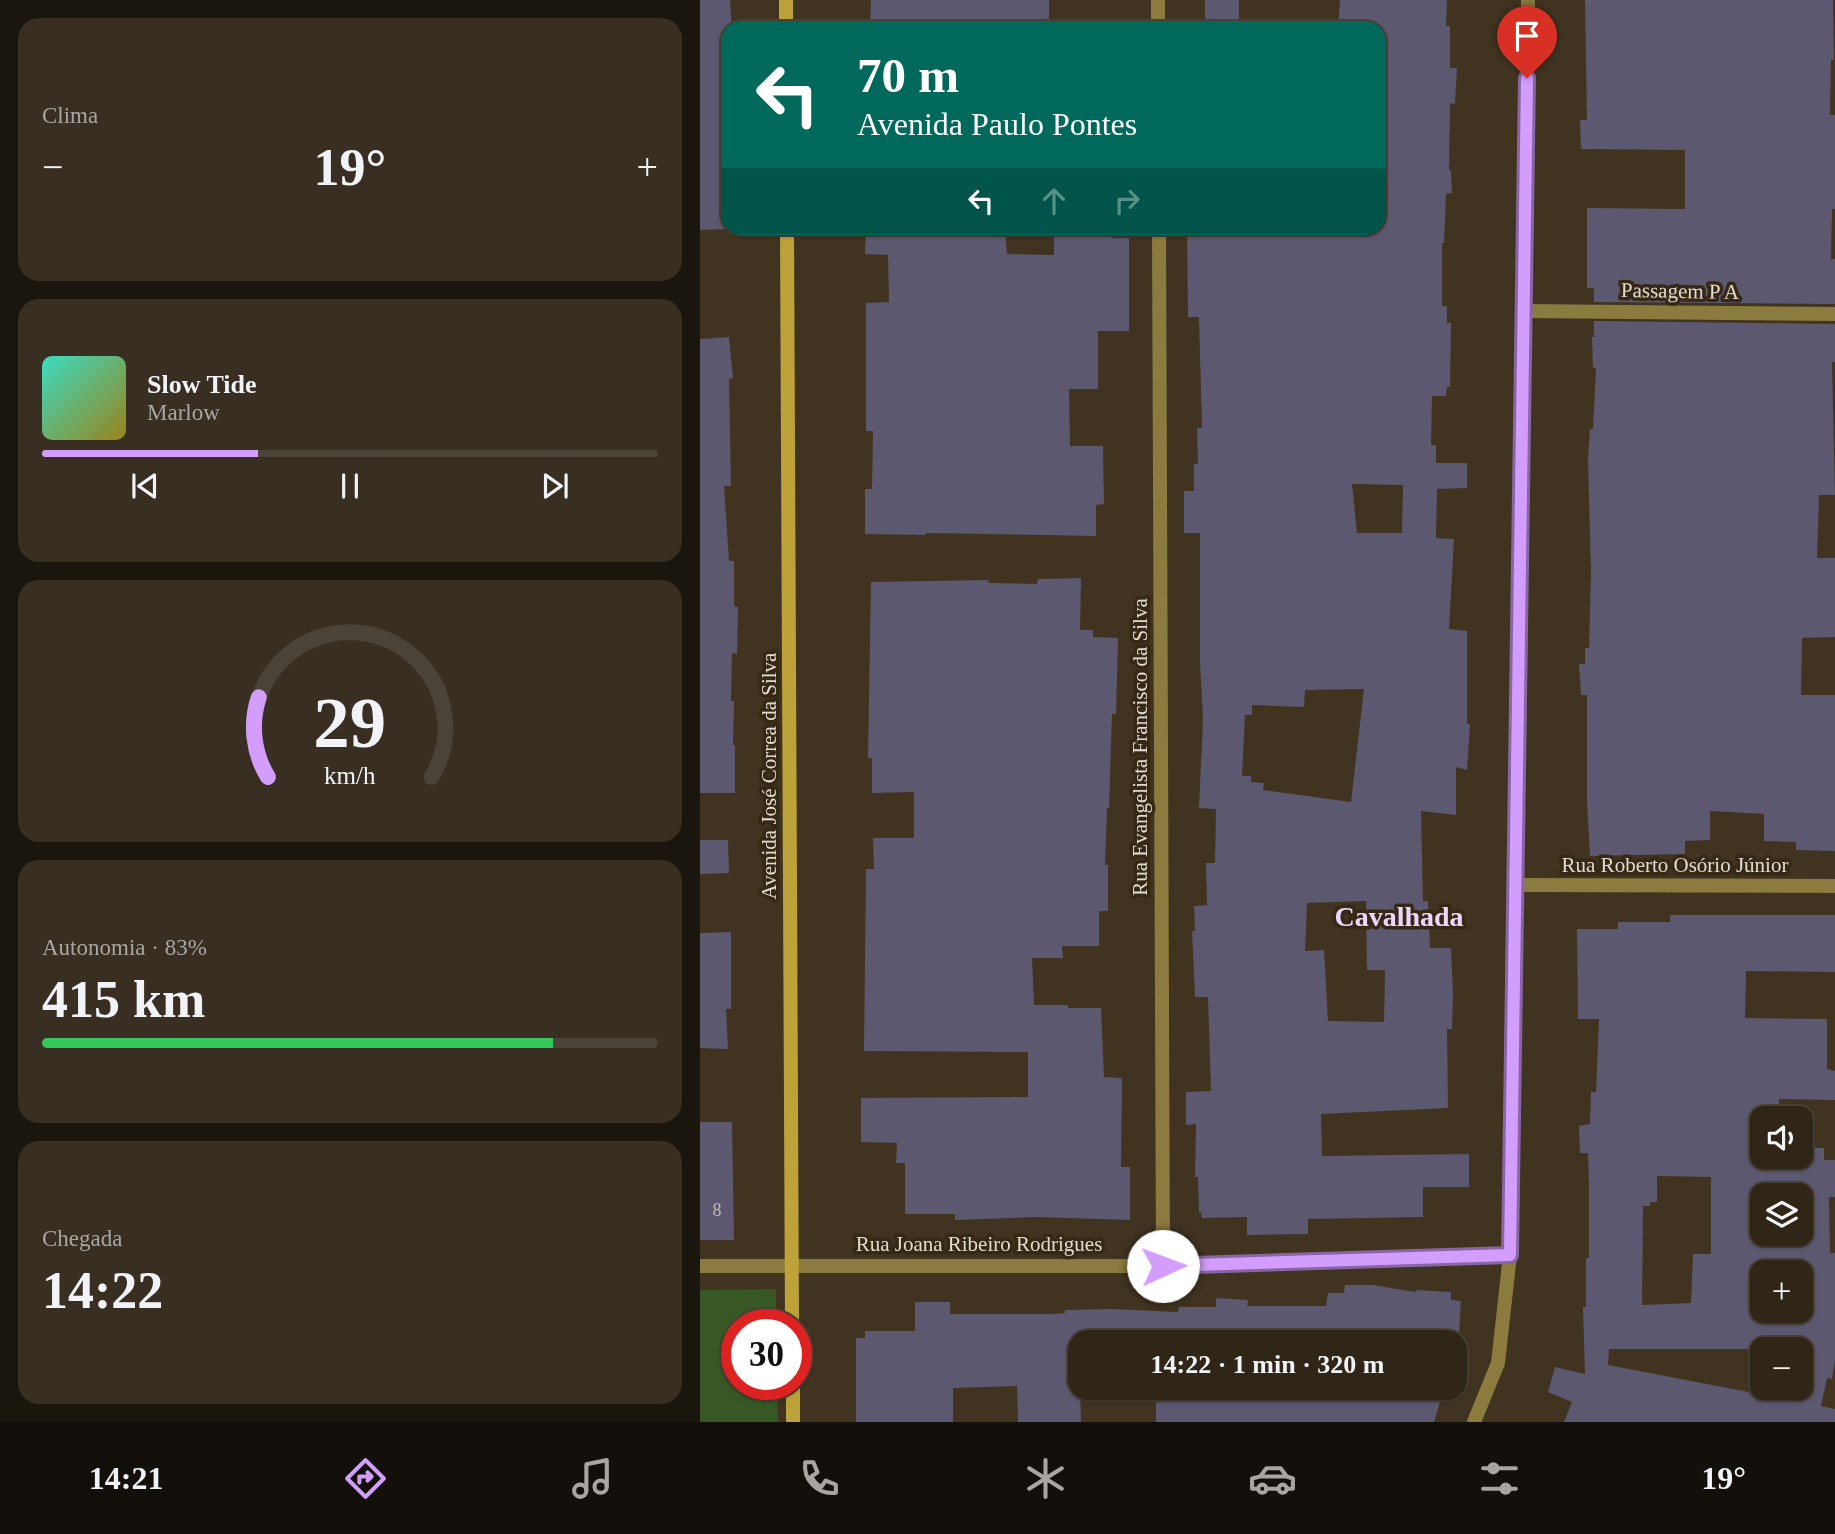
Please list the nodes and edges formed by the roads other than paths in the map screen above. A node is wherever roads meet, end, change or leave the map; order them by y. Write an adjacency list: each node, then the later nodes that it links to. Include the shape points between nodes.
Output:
1 (786, 0): 4 (street)
2 (1158, 0): 5 (street)
3 (1528, 0): 8 (street)
4 (786, 21)
5 (1158, 21)
6 (787, 235): 13 (street, Avenida José Correa da Silva)
7 (1159, 235): 15 (street, Rua Evangelista Francisco da Silva)
8 (1524, 311): 9 (street, Passagem P A); 10 (street)
9 (1835, 314)
10 (1516, 885): 11 (street, Rua Roberto Osório Júnior); 12 (street)
11 (1835, 886)
12 (1510, 1255): 15 (street, Rua Joana Ribeiro Rodrigues); 19 (street, via 1498,1363)
13 (792, 1265): 14 (street, Rua Joana Ribeiro Rodrigues); 15 (street, Rua Joana Ribeiro Rodrigues); 16 (street, Avenida José Correa da Silva)
14 (700, 1266)
15 (1163, 1266)
16 (792, 1309)
17 (793, 1400): 18 (street)
18 (793, 1422)
19 (1474, 1422)

